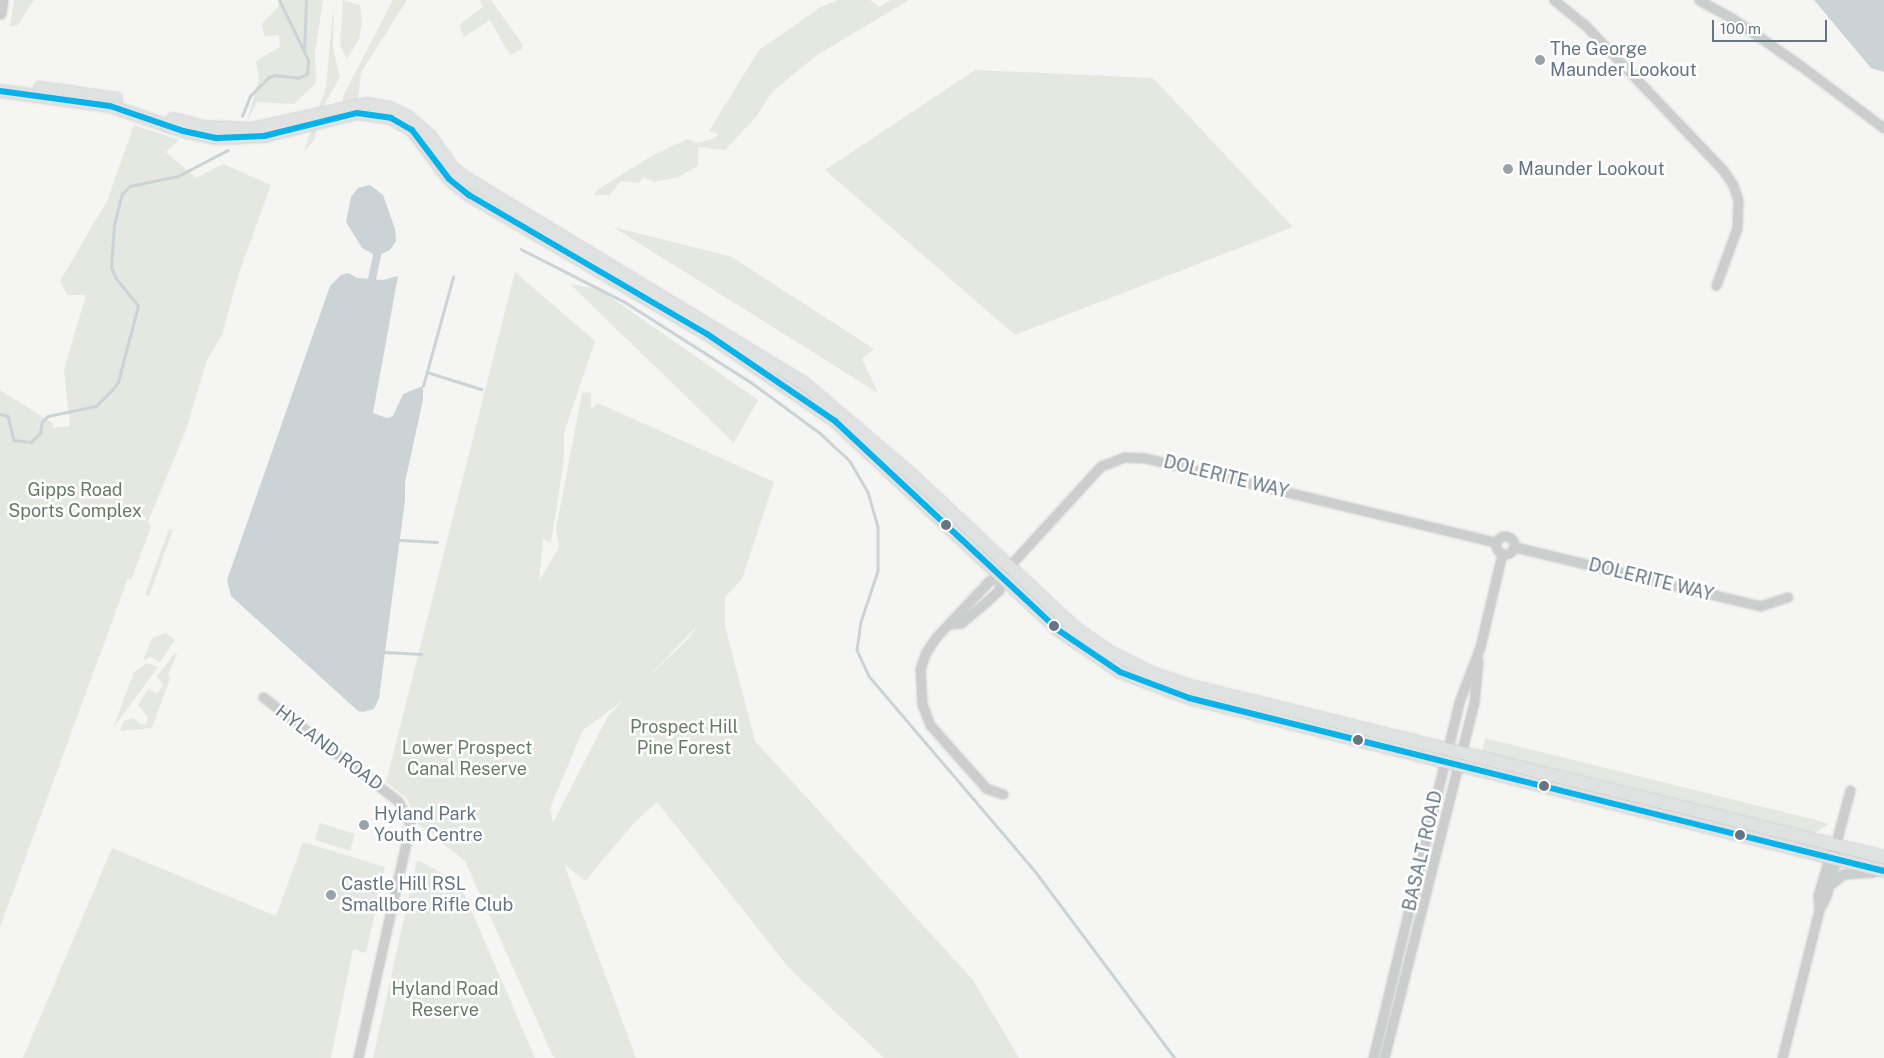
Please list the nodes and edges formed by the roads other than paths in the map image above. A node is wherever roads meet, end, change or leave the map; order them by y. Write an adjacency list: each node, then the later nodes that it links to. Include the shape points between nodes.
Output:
1 (2, 0): 4 (street)
2 (1554, 0): 9 (street, via 1584,24 1723,170 1733,185 1738,200 1737,228)
3 (1699, 0): 7 (street, via 1794,60)
4 (0, 13)
5 (0, 85): 8 (main road, via 108,97)
6 (0, 91): 8 (main road, via 110,106)
7 (1884, 128)
8 (192, 129): 13 (main road, via 217,138 251,134 319,117 364,113 385,116 405,125 422,141 449,179 464,191 707,334 804,397 860,442)
9 (1716, 285)
10 (1496, 542): 11 (street, via 1503,536 1509,536); 12 (street); 13 (street, DOLERITE WAY, via 1145,458 1124,457 1101,466)
11 (1514, 547): 12 (street, via 1511,552); 14 (street, DOLERITE WAY, via 1760,606)
12 (1502, 554): 16 (street, BASALT ROAD)
13 (1005, 571): 15 (street, via 989,580); 15 (street, via 999,590 961,623); 18 (main road, via 1073,642 1112,668 1143,683 1189,698)
14 (1788, 597)
15 (951, 624): 21 (street, via 936,637 926,652 919,685 922,704 939,738 986,788)
16 (1480, 647): 18 (street, BASALT ROAD, via 1459,702); 19 (street, BASALT ROAD, via 1474,703)
17 (263, 697): 29 (street, HYLAND ROAD, via 398,801 410,824)
18 (1446, 755): 19 (main road); 27 (street, BASALT ROAD)
19 (1460, 759): 22 (main road); 28 (street, BASALT ROAD)
20 (1850, 790): 22 (street)
21 (1003, 794)
22 (1833, 854): 23 (main road); 24 (main road); 25 (street); 26 (street, via 1818,895)
23 (1884, 857)
24 (1884, 871): 25 (street, via 1844,874 1835,878)
25 (1828, 888): 26 (street)
26 (1819, 910): 32 (street)
27 (1406, 925): 28 (street); 30 (street, BASALT ROAD)
28 (1416, 928): 31 (street, BASALT ROAD)
29 (358, 1058)
30 (1373, 1058)
31 (1384, 1058)
32 (1782, 1058)

